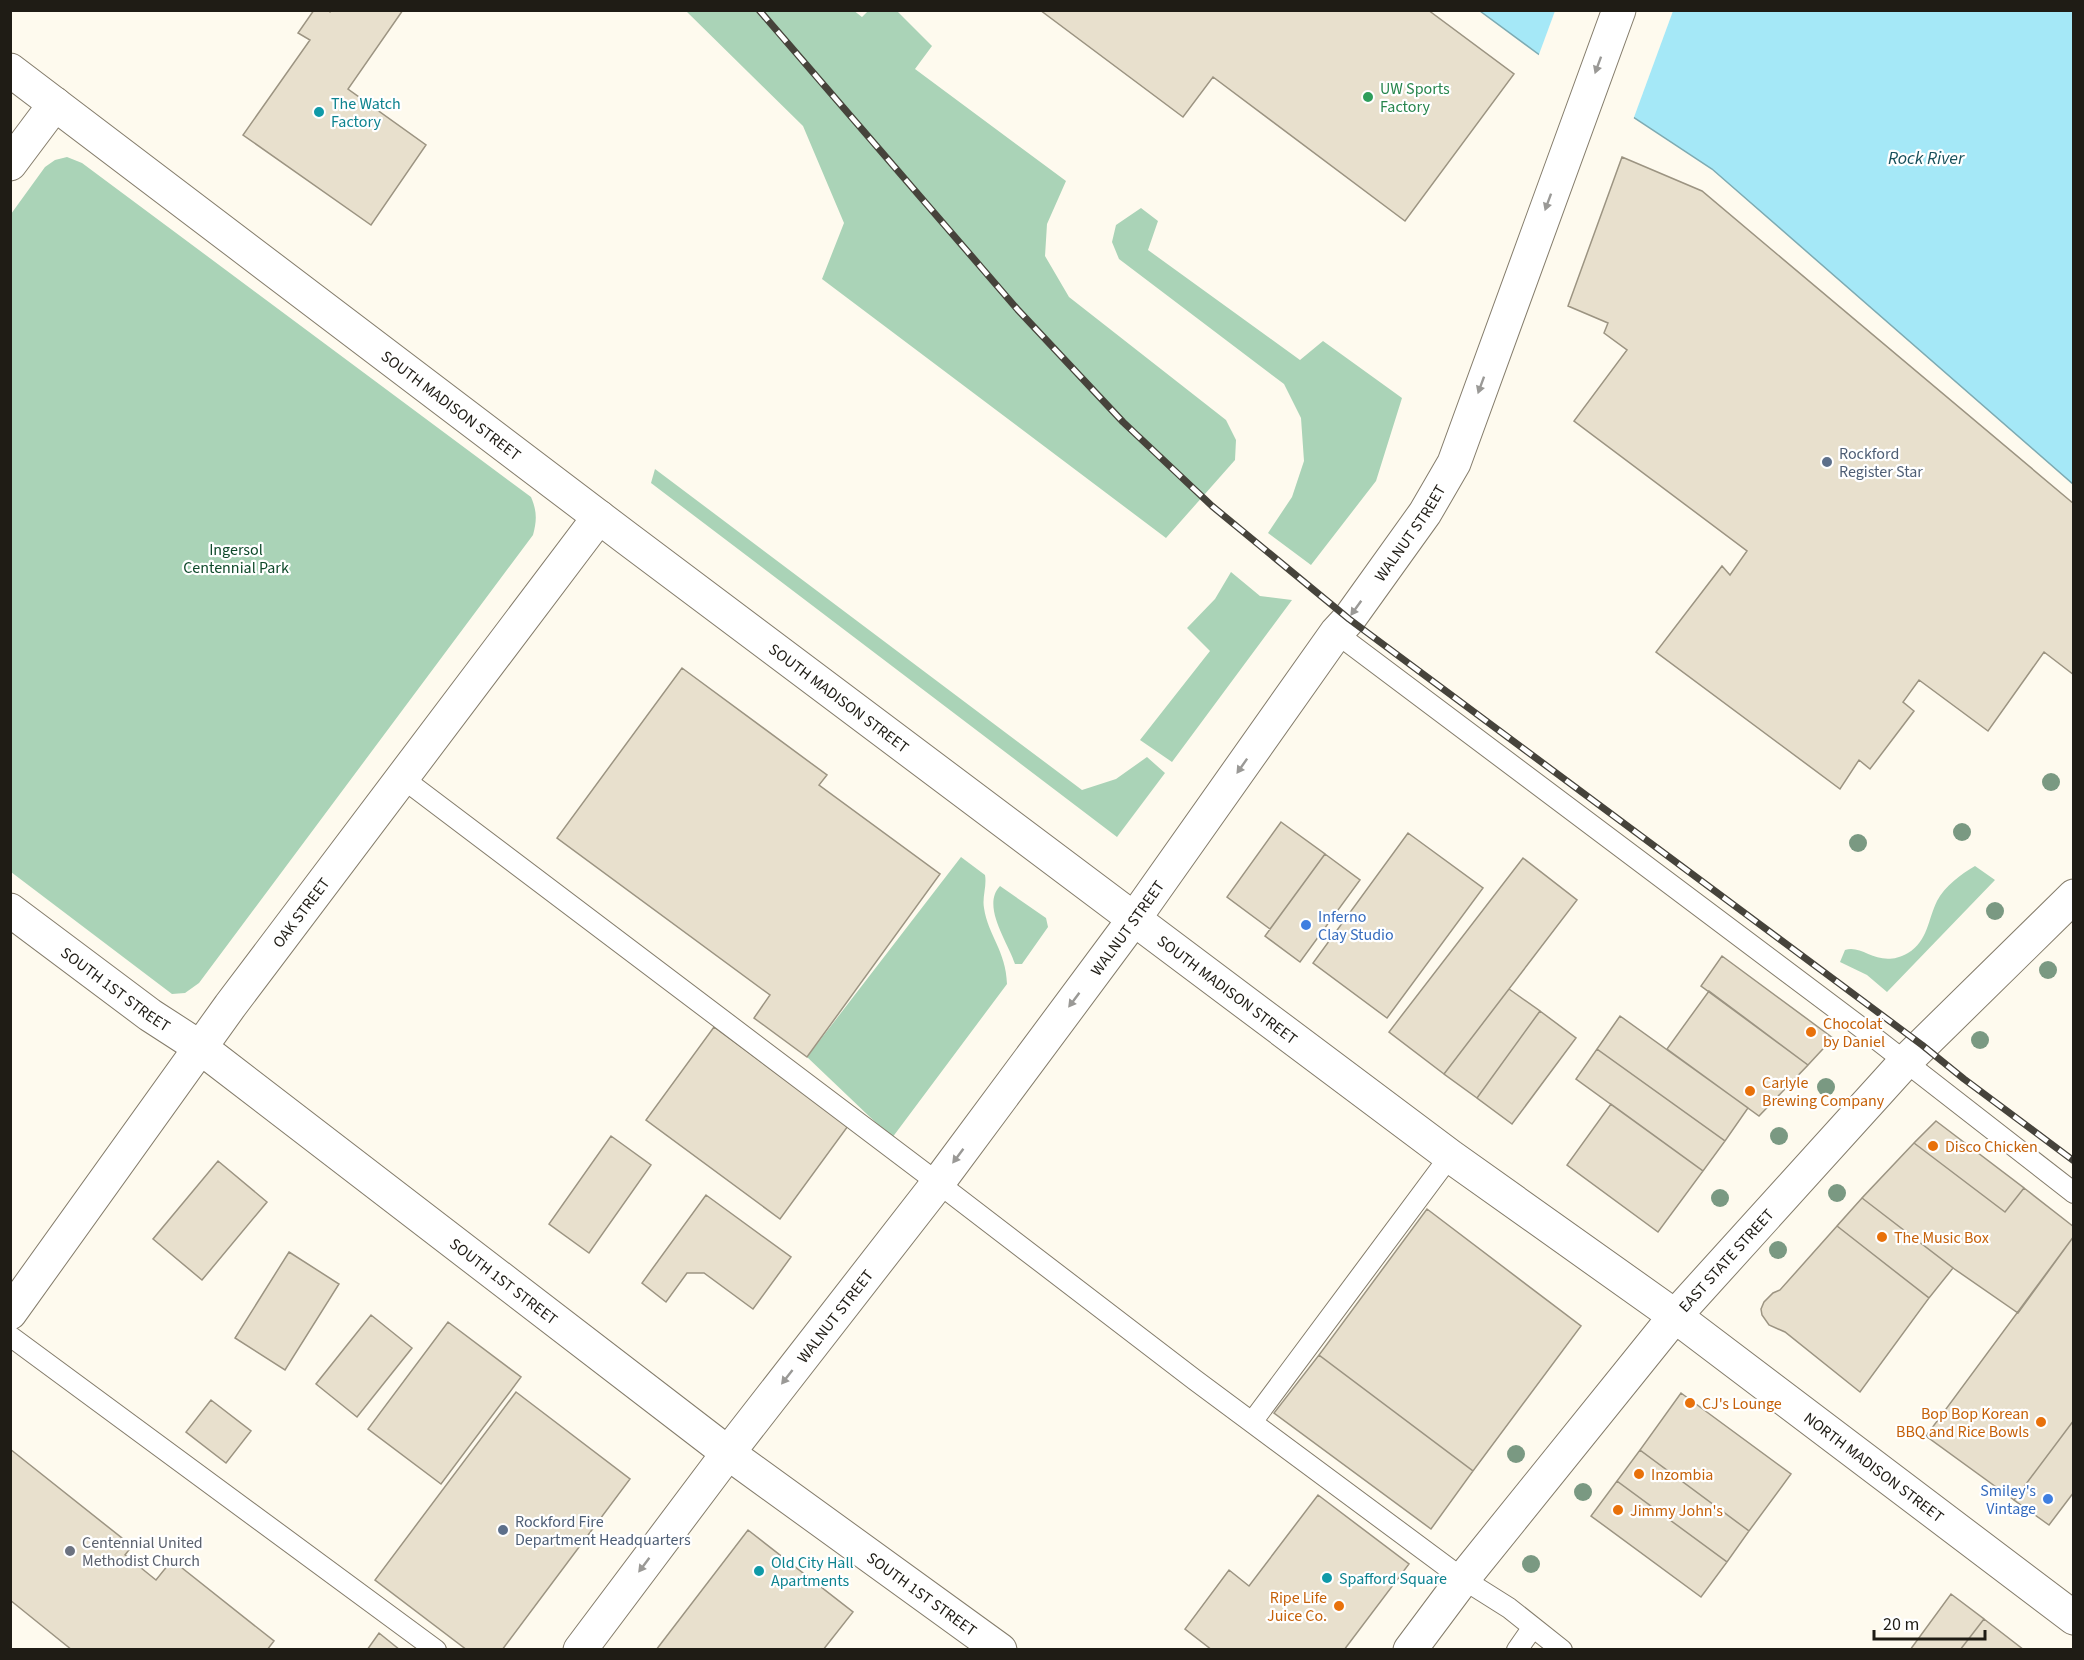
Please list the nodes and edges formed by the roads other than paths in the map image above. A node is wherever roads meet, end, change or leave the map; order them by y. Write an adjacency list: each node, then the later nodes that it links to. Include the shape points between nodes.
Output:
1 (1618, 10): 6 (street, WALNUT STREET, one-way to 6, via 1454,463 1425,513)
2 (10, 70): 3 (street, SOUTH MADISON STREET)
3 (55, 104): 4 (street); 5 (street, SOUTH MADISON STREET)
4 (10, 164)
5 (599, 517): 7 (street, OAK STREET); 10 (street, SOUTH MADISON STREET)
6 (1336, 633): 10 (street, WALNUT STREET, one-way to 10); 12 (lane)
7 (401, 777): 11 (street, OAK STREET); 14 (lane)
8 (2073, 896): 12 (street, EAST STATE STREET)
9 (10, 910): 11 (street, SOUTH 1ST STREET, via 150,1015)
10 (1134, 919): 13 (street, SOUTH MADISON STREET); 14 (street, WALNUT STREET, one-way to 14)
11 (201, 1048): 16 (street, OAK STREET); 20 (street, SOUTH 1ST STREET)
12 (1905, 1062): 15 (lane); 17 (street, EAST STATE STREET)
13 (1450, 1156): 17 (street, SOUTH MADISON STREET); 19 (lane)
14 (938, 1182): 19 (lane); 20 (street, WALNUT STREET, one-way to 20)
15 (2073, 1193)
16 (10, 1313)
17 (1676, 1316): 21 (street, EAST STATE STREET); 22 (street, NORTH MADISON STREET)
18 (10, 1336): 24 (lane)
19 (1252, 1422): 21 (lane)
20 (728, 1453): 25 (street, WALNUT STREET, one-way to 25); 26 (street, SOUTH 1ST STREET)
21 (1463, 1580): 23 (lane); 27 (street, EAST STATE STREET)
22 (2073, 1618)
23 (1533, 1628): 28 (lane); 29 (lane)
24 (436, 1650)
25 (580, 1650)
26 (1000, 1650)
27 (1410, 1650)
28 (1517, 1650)
29 (1562, 1650)

